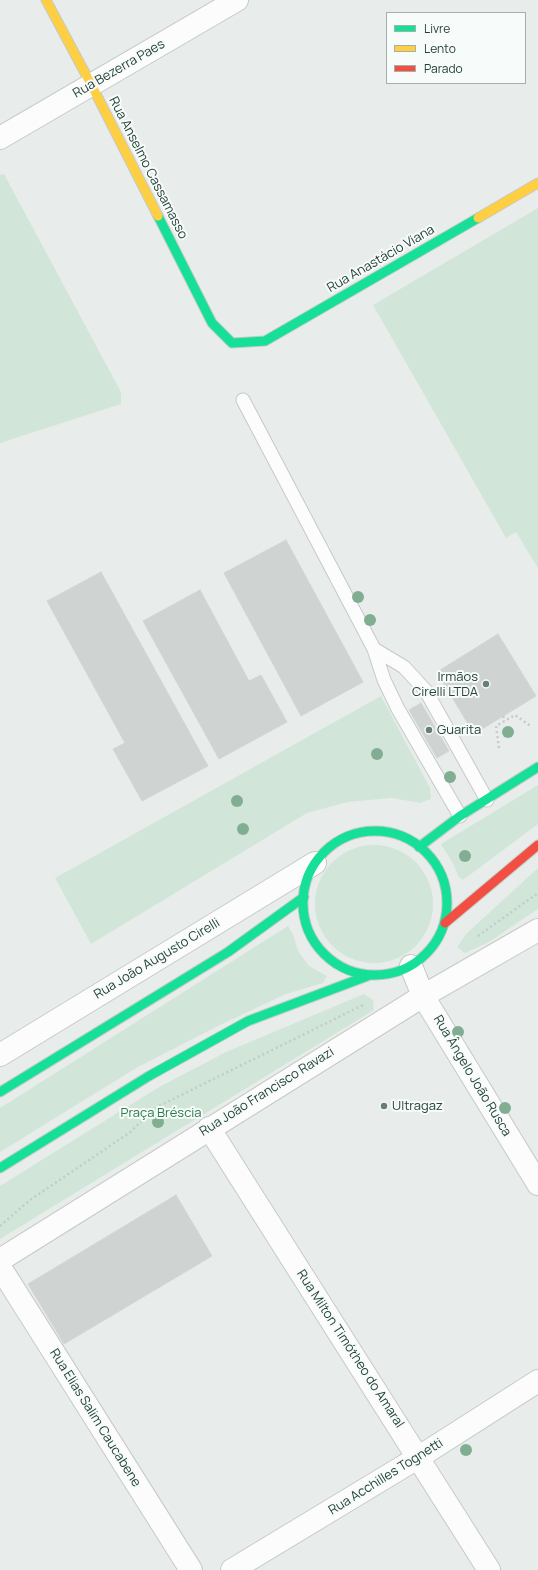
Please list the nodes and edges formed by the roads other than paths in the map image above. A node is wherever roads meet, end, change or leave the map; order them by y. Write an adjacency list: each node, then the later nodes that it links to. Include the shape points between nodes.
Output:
1 (46, 0): 3 (main road, Rua Anselmo Cassamasso)
2 (237, 0): 3 (street, Rua Bezerra Paes)
3 (92, 86): 4 (street, Rua Bezerra Paes); 6 (main road, Rua Anselmo Cassamasso, via 212,323)
4 (0, 138)
5 (538, 183): 6 (main road, Rua Anastácio Viana, via 265,341)
6 (232, 343)
7 (243, 400): 8 (lane)
8 (374, 649): 10 (lane, via 404,667 426,691); 11 (lane, via 384,680 398,709)
9 (538, 767): 10 (main road)
10 (487, 800): 11 (main road)
11 (460, 816): 13 (main road)
12 (538, 845): 16 (main road)
13 (419, 846): 14 (main road, via 398,835 375,831 352,835 338,842); 16 (main road, via 434,862 444,881 447,902)
14 (315, 863): 15 (main road, via 307,879); 21 (street, Rua João Augusto Cirelli)
15 (304, 897): 19 (main road, via 305,919 314,940 328,958 348,970); 22 (main road, via 228,952)
16 (445, 923): 18 (main road, via 438,940 426,955)
17 (538, 930): 20 (street, Rua João Francisco Ravazi)
18 (411, 966): 19 (main road, via 391,974); 20 (street, Rua Ângelo João Rusca)
19 (370, 975): 24 (main road, via 248,1021 149,1076)
20 (423, 996): 23 (street, Rua João Francisco Ravazi); 25 (street, Rua Ângelo João Rusca)
21 (0, 1056)
22 (0, 1092)
23 (209, 1128): 26 (street, Rua João Francisco Ravazi); 29 (street, Rua Milton Timótheo do Amaral)
24 (0, 1168)
25 (538, 1184)
26 (0, 1260)
27 (0, 1267): 30 (street, Rua Elias Salim Caucabene)
28 (538, 1381): 29 (street, Rua Acchilles Tognetti)
29 (419, 1457): 31 (street, Rua Acchilles Tognetti); 32 (street, Rua Milton Timótheo do Amaral)
30 (191, 1570)
31 (232, 1570)
32 (489, 1570)

